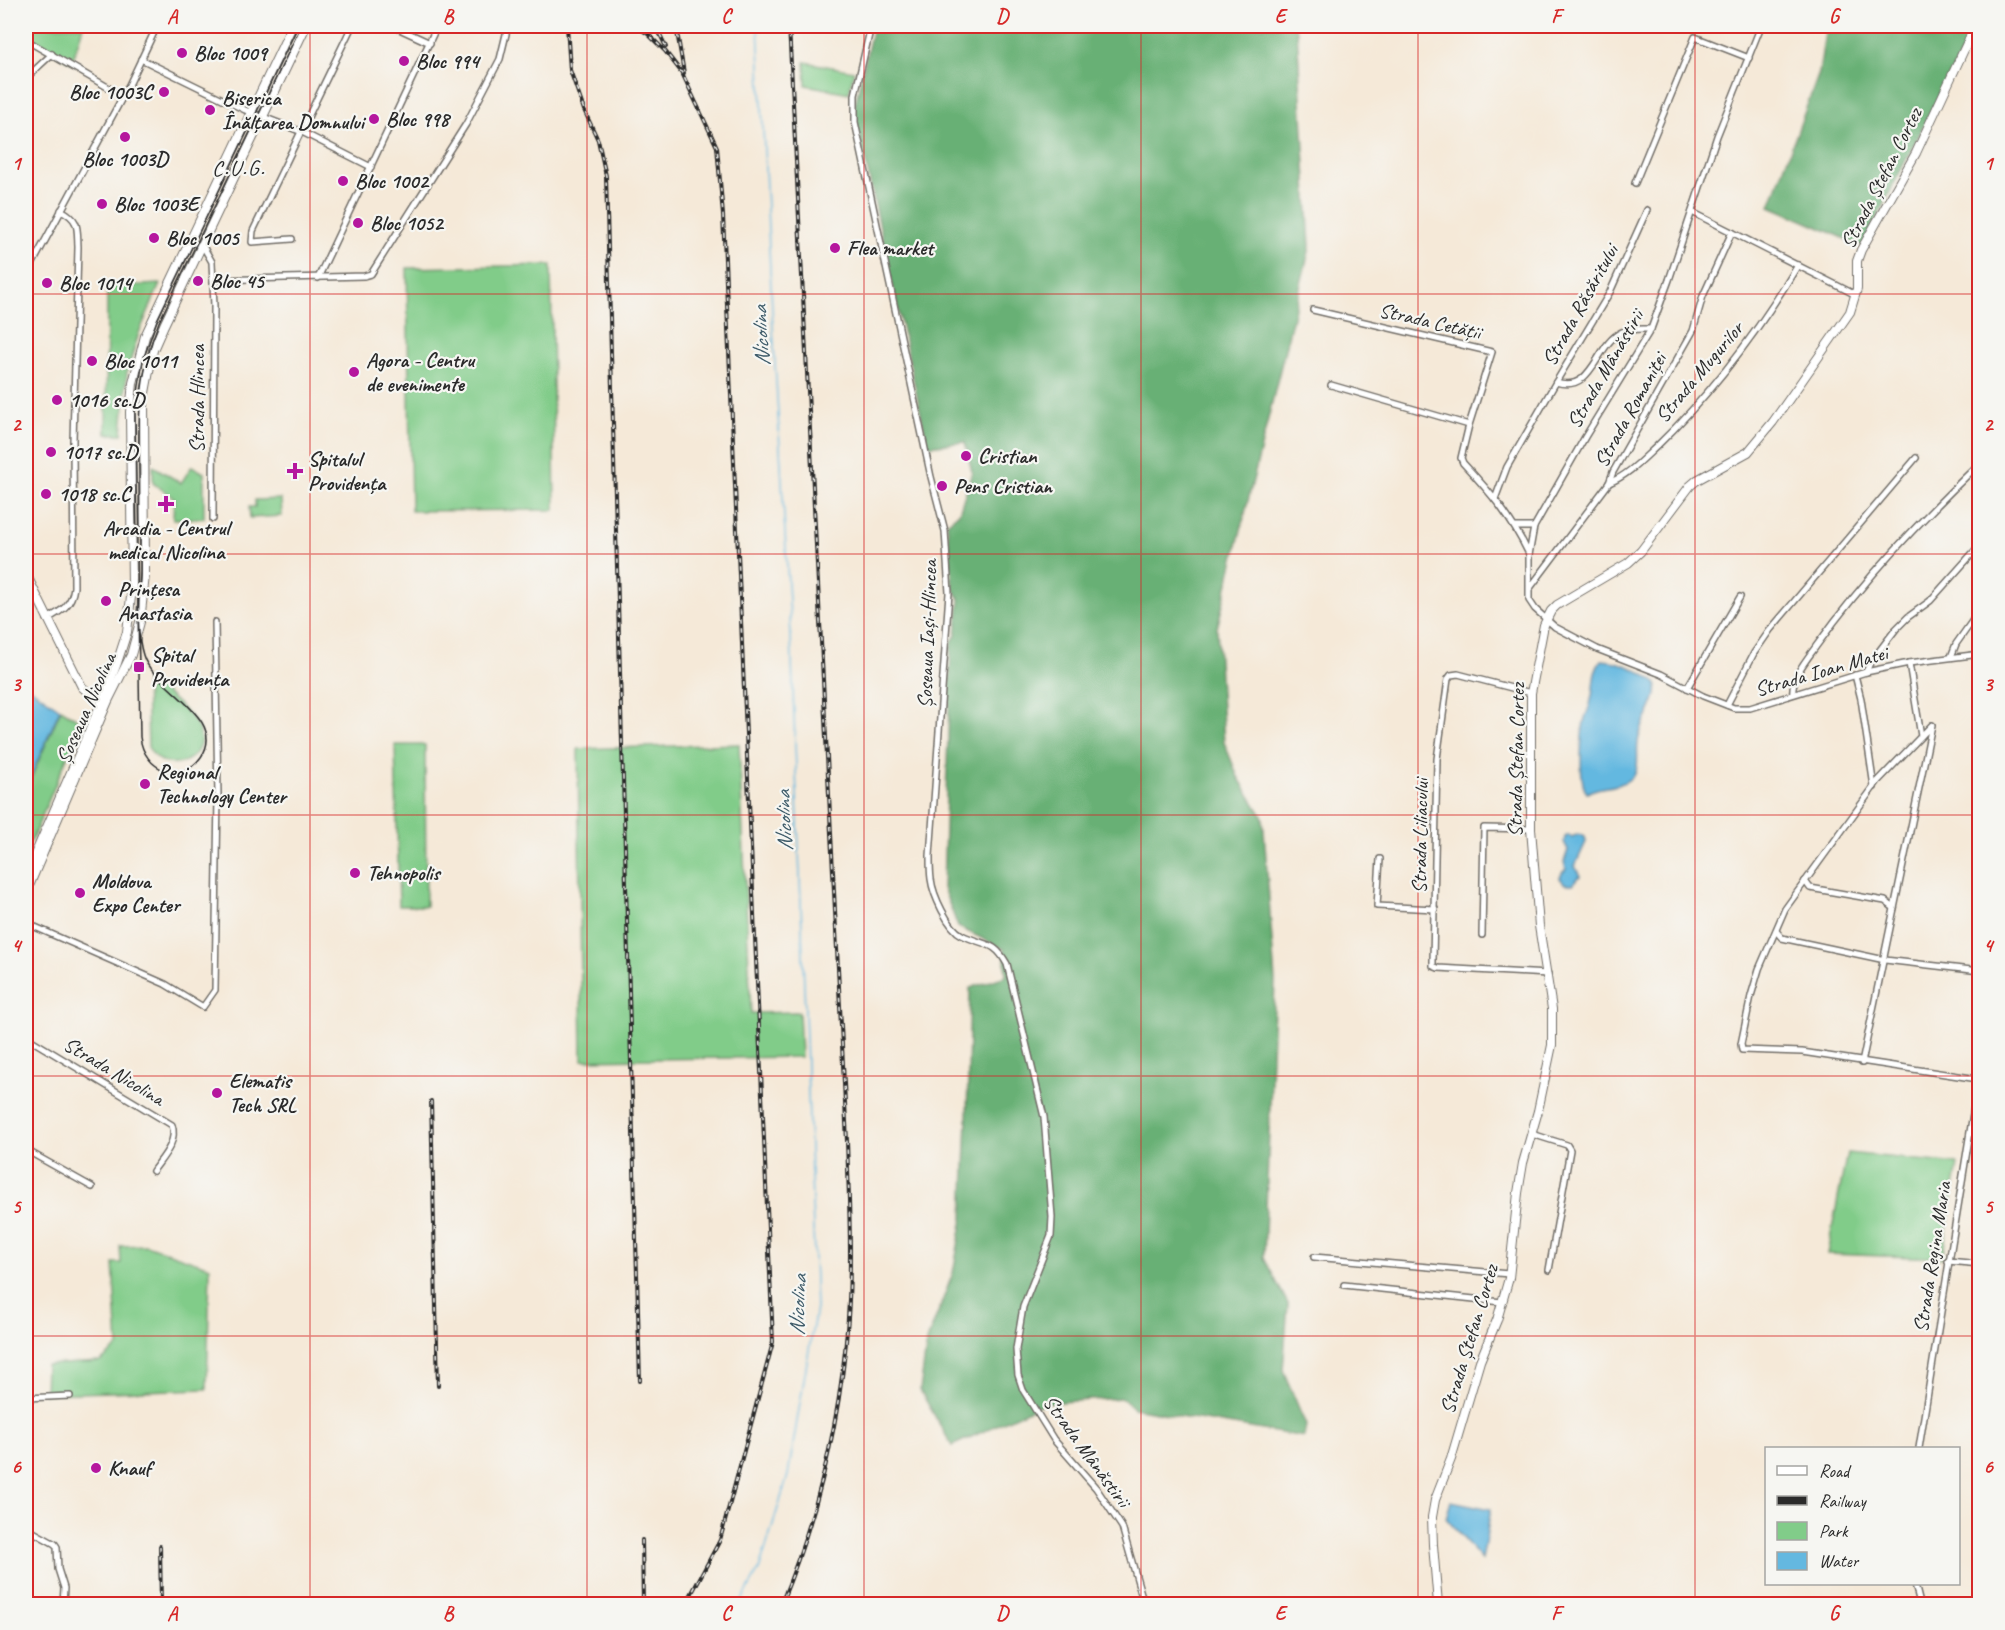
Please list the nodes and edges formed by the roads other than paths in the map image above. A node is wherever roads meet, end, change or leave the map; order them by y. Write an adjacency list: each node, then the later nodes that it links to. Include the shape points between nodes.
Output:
1 (158, 26): 15 (street)
2 (292, 26): 18 (street, Șoseaua Nicolina)
3 (306, 26): 19 (street, Șoseaua Nicolina)
4 (352, 26): 20 (street)
5 (393, 26): 12 (street)
6 (437, 26): 12 (street)
7 (508, 26): 32 (street, via 500,59 466,124 370,275)
8 (871, 26): 86 (street, Șoseaua Iași-Hlincea, via 855,94 855,122 945,531 948,560 931,881 953,928 1000,951 1007,964)
9 (1761, 26): 14 (street, Strada Mânăstirii)
10 (1975, 26): 34 (street, Strada Ștefan Cortez, via 1916,153 1861,250)
11 (26, 40): 13 (street)
12 (430, 43): 21 (street)
13 (52, 54): 16 (street); 17 (street)
14 (1749, 58): 22 (street, via 1695,37); 25 (street, Strada Mânăstirii)
15 (141, 59): 17 (street); 18 (street)
16 (26, 78)
17 (123, 96): 23 (street)
18 (251, 112): 19 (street); 28 (street, Șoseaua Nicolina)
19 (264, 116): 20 (street); 29 (street, Șoseaua Nicolina)
20 (303, 132): 21 (street); 27 (street, via 253,231 252,242)
21 (371, 167): 32 (street)
22 (1635, 183)
23 (61, 210): 31 (street); 53 (street, via 77,225 78,248 74,587 71,602)
24 (1647, 210): 37 (street, Strada Răsăritului, via 1610,292)
25 (1692, 212): 26 (street); 36 (street, Strada Mânăstirii)
26 (1732, 232): 30 (street); 42 (street, Strada Romaniței, via 1703,296 1693,331)
27 (292, 239)
28 (190, 241): 29 (street); 64 (street, Șoseaua Nicolina, via 145,336 133,383 131,602)
29 (201, 246): 33 (street, Strada Hlincea, via 212,262); 64 (street, Șoseaua Nicolina, via 157,341 145,384 142,609 131,655)
30 (1798, 265): 34 (street); 42 (street, Strada Mugurilor, via 1774,306 1716,384 1624,477)
31 (26, 276)
32 (318, 278): 33 (street)
33 (213, 280): 44 (street, Strada Hlincea)
34 (1856, 296): 54 (street, Strada Ștefan Cortez, via 1842,325 1748,452 1697,480 1641,551 1557,605)
35 (1313, 310): 39 (street, Strada Cetății, via 1492,352)
36 (1651, 329): 37 (street, Strada Răsăritului, via 1617,335 1580,381 1568,386); 46 (street, Strada Mânăstirii)
37 (1556, 382): 43 (street, Strada Răsăritului, via 1507,467)
38 (1332, 385): 39 (street)
39 (1469, 425): 43 (street, Strada Cetății, via 1461,459)
40 (1916, 458): 65 (street, via 1770,630)
41 (1980, 463): 63 (street, via 1894,547 1840,613 1804,664)
42 (1609, 483): 50 (street, Strada Romaniței)
43 (1495, 499): 45 (street, Strada Cetății)
44 (213, 519)
45 (1516, 527): 46 (street); 48 (street, Strada Cetății)
46 (1534, 527): 48 (street, Strada Mânăstirii)
47 (1980, 544): 59 (street, via 1930,601 1896,628)
48 (1529, 555): 50 (street, Strada Mânăstirii)
49 (26, 574): 53 (street)
50 (1529, 589): 54 (street, Strada Mânăstirii, via 1531,604)
51 (1740, 597): 61 (street)
52 (1980, 610): 57 (street)
53 (47, 619): 64 (street, via 82,687)
54 (1546, 621): 61 (street, Strada Ioan Matei, via 1597,649); 62 (street, Strada Ștefan Cortez)
55 (215, 622): 75 (street, via 215,990 203,1007 165,984)
56 (1980, 654): 57 (street, Strada Ioan Matei)
57 (1951, 657): 58 (street, Strada Ioan Matei)
58 (1909, 663): 59 (street, Strada Ioan Matei); 66 (street)
59 (1866, 672): 60 (street, Strada Ioan Matei)
60 (1855, 675): 63 (street, Strada Ioan Matei); 67 (street)
61 (1687, 688): 65 (street, Strada Ioan Matei)
62 (1532, 693): 68 (street, Strada Ștefan Cortez); 74 (street, Strada Liliacului, via 1458,674 1448,679 1437,759)
63 (1793, 693): 65 (street, Strada Ioan Matei, via 1750,708)
64 (105, 700): 70 (street, Șoseaua Nicolina); 72 (street, Șoseaua Nicolina)
65 (1727, 705)
66 (1921, 736): 67 (street); 73 (street, via 1932,725)
67 (1874, 787): 71 (street)
68 (1531, 829): 77 (street, via 1484,828); 80 (street, Strada Ștefan Cortez, via 1539,926)
69 (1380, 859): 74 (street, via 1377,906)
70 (26, 874)
71 (1805, 881): 73 (street, via 1810,888 1885,901); 76 (street, via 1785,909)
72 (26, 893)
73 (1894, 908): 78 (street)
74 (1435, 909): 80 (street, Strada Liliacului, via 1433,966)
75 (26, 923)
76 (1776, 931): 78 (street, via 1782,938); 82 (street, via 1751,996 1742,1050 1802,1052)
77 (1482, 935)
78 (1885, 960): 79 (street); 82 (street)
79 (1980, 971)
80 (1548, 974): 85 (street, Strada Ștefan Cortez, via 1553,1037)
81 (26, 1038): 88 (street, Strada Nicolina, via 172,1125 173,1141)
82 (1862, 1062): 84 (street)
83 (1980, 1070): 84 (street, Strada Regina Maria)
84 (1978, 1079): 91 (street, Strada Regina Maria)
85 (1532, 1134): 93 (street, via 1567,1145 1570,1150); 94 (street, Strada Ștefan Cortez, via 1518,1192)
86 (1047, 1141): 103 (street, Strada Mânăstirii, via 1051,1236 1023,1307 1016,1362 1023,1390 1038,1416 1122,1527)
87 (26, 1150): 89 (street)
88 (153, 1171)
89 (92, 1186)
90 (1314, 1257): 94 (street)
91 (1948, 1261): 92 (street); 99 (street, Strada Regina Maria)
92 (1980, 1264)
93 (1549, 1270)
94 (1509, 1274): 96 (street, Strada Ștefan Cortez)
95 (1344, 1286): 96 (street)
96 (1502, 1302): 104 (street, Strada Ștefan Cortez, via 1435,1500 1432,1536)
97 (70, 1396): 98 (street)
98 (26, 1398)
99 (1918, 1447)
100 (26, 1528): 102 (street, via 57,1547)
101 (1915, 1585): 105 (street)
102 (63, 1605)
103 (1144, 1605)
104 (1438, 1605)
105 (1920, 1605)

